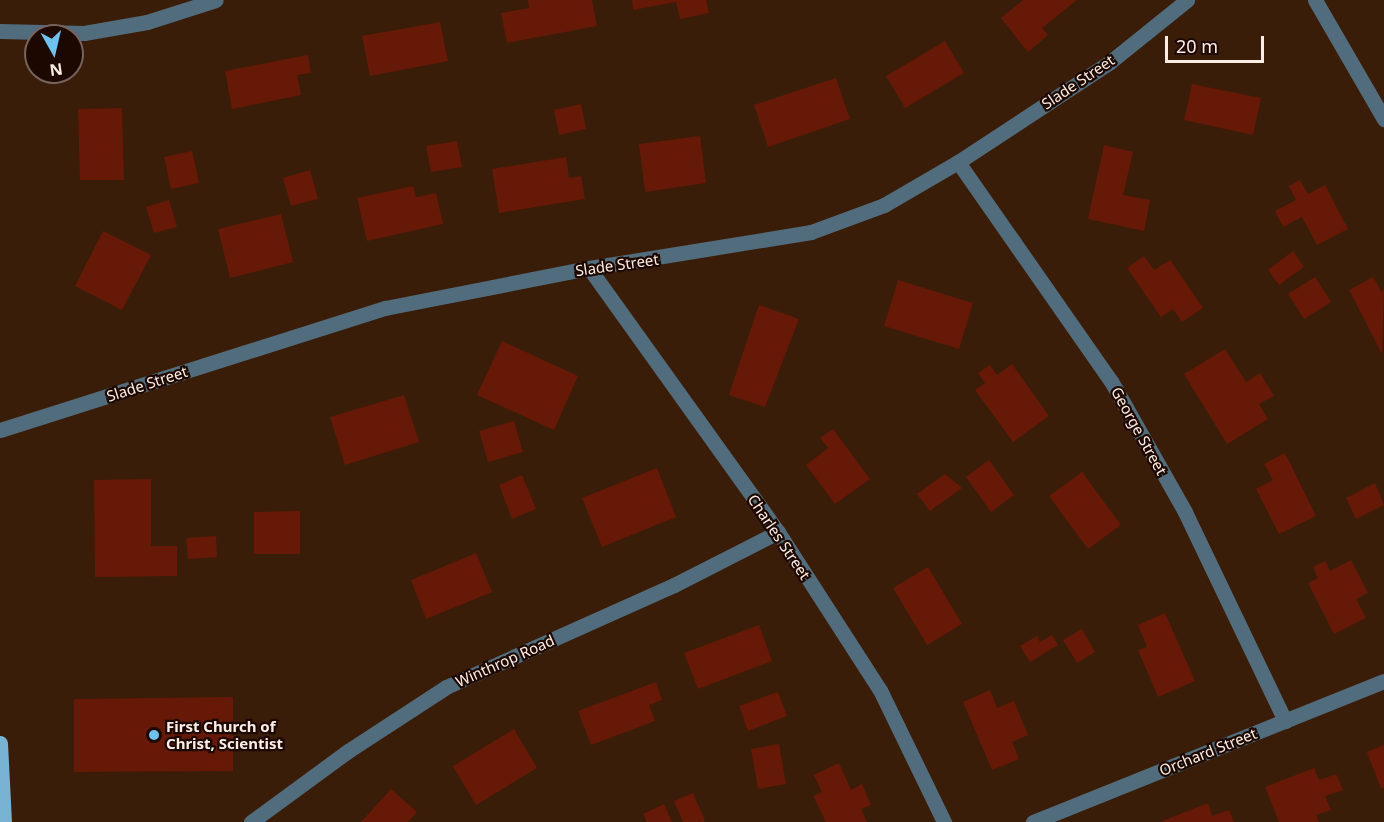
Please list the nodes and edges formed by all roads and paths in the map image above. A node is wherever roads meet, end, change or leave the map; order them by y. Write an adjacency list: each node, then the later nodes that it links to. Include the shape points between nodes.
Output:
1 (216, 0): 4 (street, via 147,22 84,33)
2 (1186, 0): 6 (street, Slade Street, via 1110,62)
3 (1315, 0): 5 (street)
4 (0, 31)
5 (1384, 119)
6 (958, 162): 7 (street, Slade Street, via 884,205 811,232); 11 (street, George Street, via 1111,381 1185,512)
7 (589, 268): 8 (street, Slade Street, via 385,308); 9 (street, Charles Street)
8 (0, 430)
9 (778, 532): 14 (street, Winthrop Road, via 674,585 446,687 348,751); 15 (street, Charles Street, via 880,690)
10 (1384, 681): 11 (street, Orchard Street)
11 (1285, 721): 16 (street, Orchard Street)
12 (0, 743): 13 (main road)
13 (4, 822)
14 (251, 822)
15 (944, 822)
16 (1033, 822)

